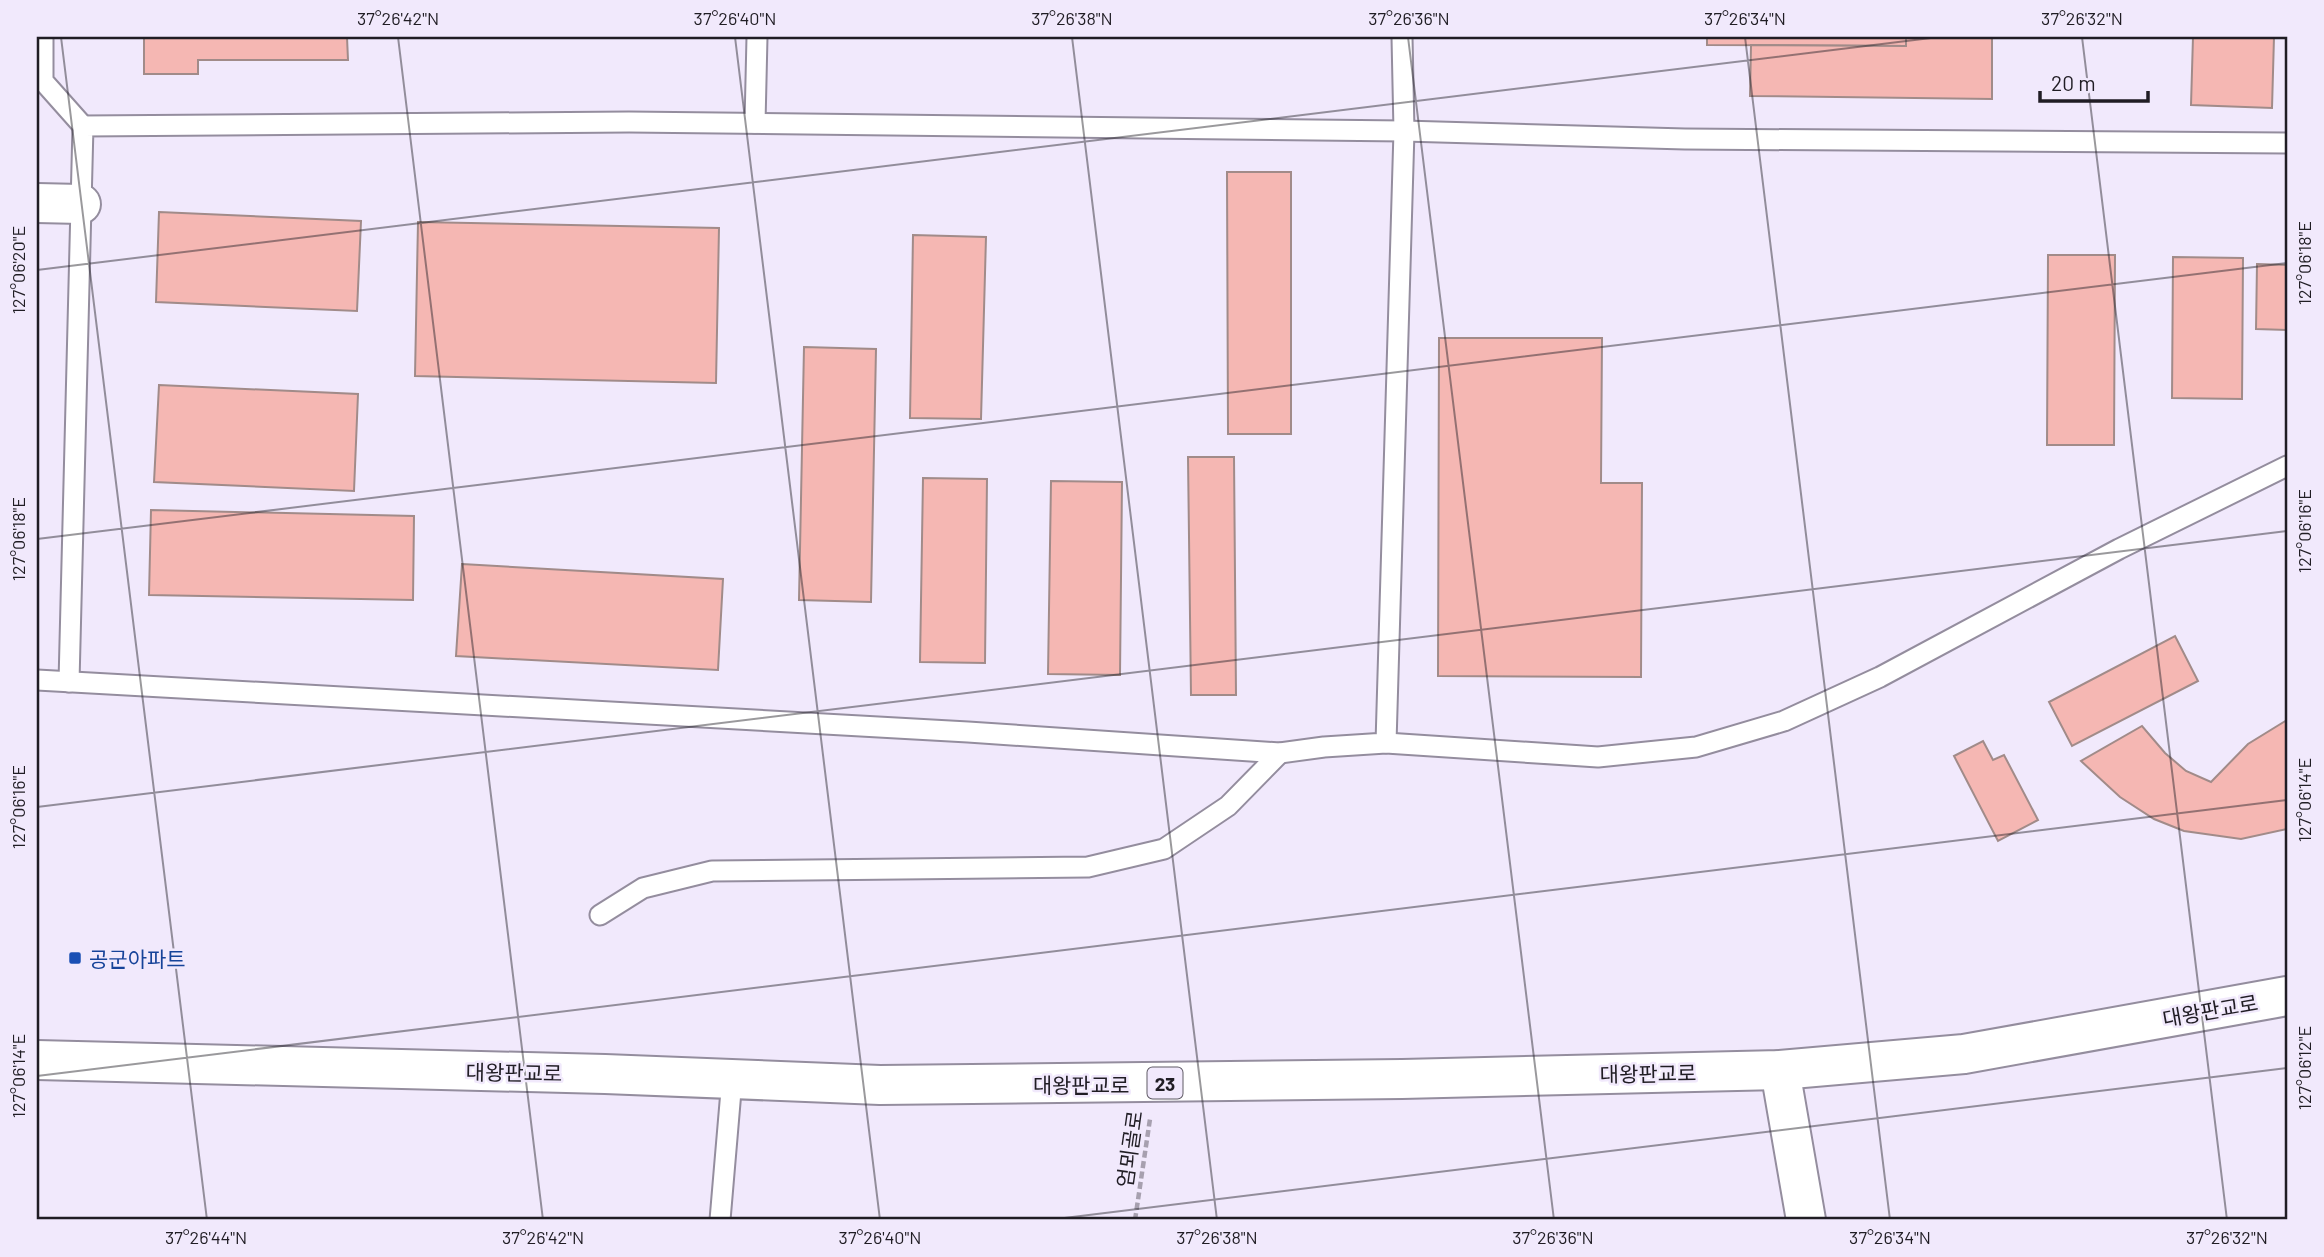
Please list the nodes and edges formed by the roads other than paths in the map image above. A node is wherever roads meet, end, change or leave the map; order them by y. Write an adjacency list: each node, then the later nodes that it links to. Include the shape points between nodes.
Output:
1 (43, 37): 5 (lane, via 43,81)
2 (757, 37): 4 (lane)
3 (1402, 37): 6 (lane)
4 (755, 124): 5 (lane); 6 (lane)
5 (83, 126): 9 (lane)
6 (1404, 131): 7 (lane, via 1685,139); 13 (lane)
7 (2287, 143)
8 (37, 202): 9 (main road)
9 (82, 204): 12 (lane)
10 (2287, 466): 13 (lane, via 2119,549 1880,677 1784,721 1696,747 1598,757)
11 (37, 680): 12 (lane)
12 (69, 682): 14 (lane)
13 (1385, 743): 14 (lane)
14 (1280, 753): 15 (lane, via 1228,806 1164,849 1088,867 712,871 643,888)
15 (600, 915)
16 (2287, 996): 18 (main road, 대왕판교로 / 23, via 1964,1054)
17 (37, 1060): 19 (main road, 대왕판교로 / 23)
18 (1780, 1070): 19 (main road, 대왕판교로 / 23, via 1154,1083 880,1085); 21 (main road)
19 (732, 1079): 20 (lane)
20 (720, 1220)
21 (1807, 1220)

